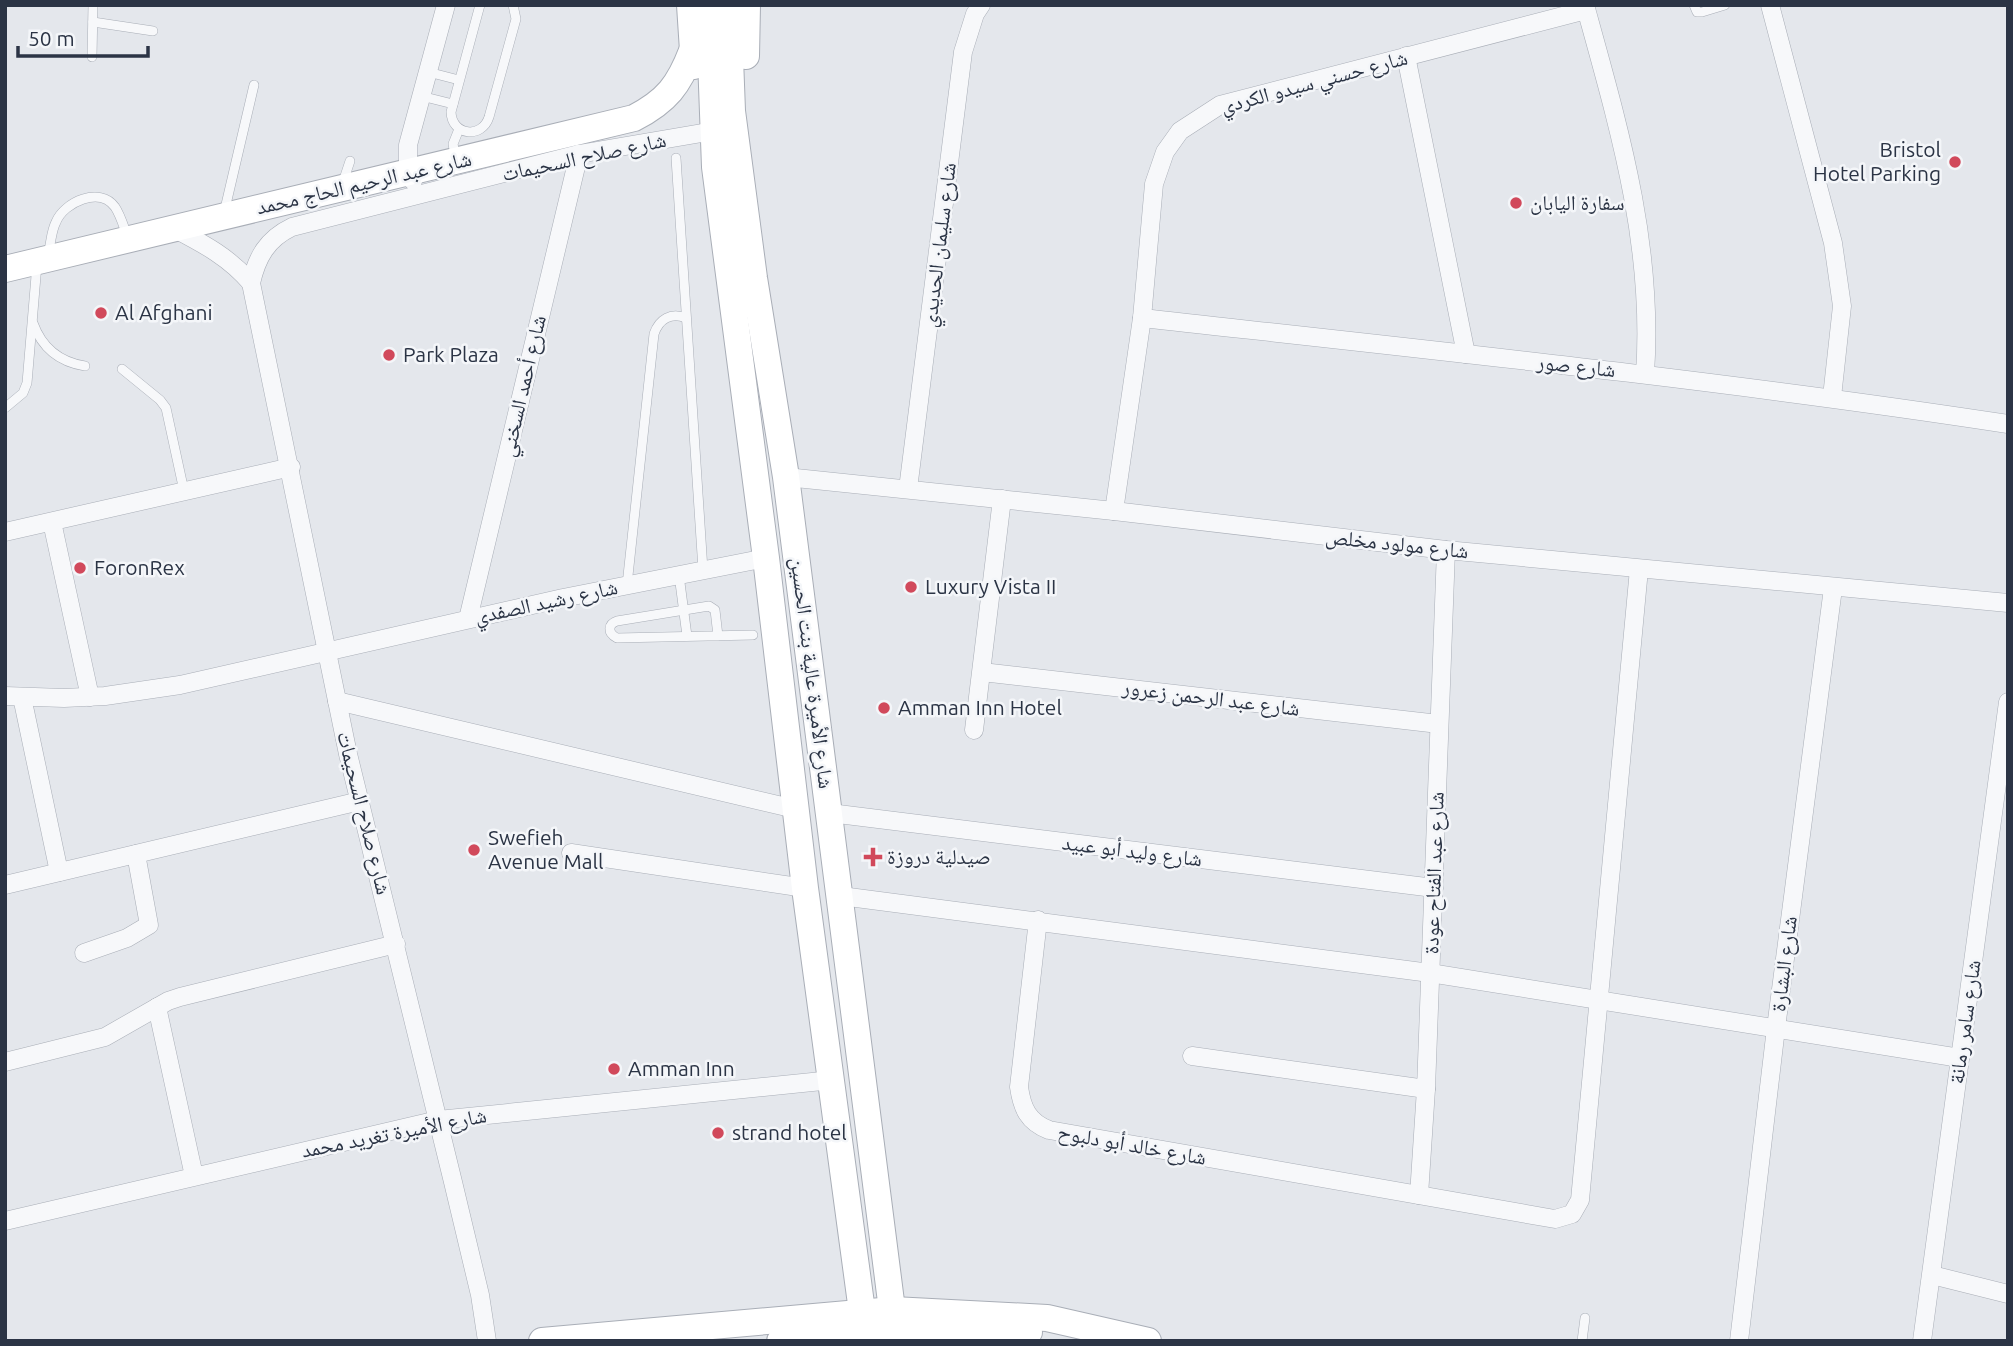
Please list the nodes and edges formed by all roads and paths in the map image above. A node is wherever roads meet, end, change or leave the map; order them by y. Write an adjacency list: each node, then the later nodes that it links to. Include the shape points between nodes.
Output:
1 (93, 5): 14 (lane)
2 (446, 5): 19 (street)
3 (480, 5): 20 (lane)
4 (513, 5): 24 (lane, via 516,19 487,123 477,131)
5 (691, 5): 16 (main road)
6 (709, 5): 37 (main road, شارع الأميرة عالية بنت الحسين, via 715,167)
7 (728, 5): 37 (main road, شارع الأميرة عالية بنت الحسين)
8 (747, 5): 37 (main road)
9 (981, 5): 51 (street, شارع سليمان الحديدي, via 963,52)
10 (1694, 5): 11 (lane, via 1697,12)
11 (1724, 5)
12 (1770, 5): 46 (street, via 1839,277 1842,306)
13 (1586, 7): 18 (street, شارع حسني سيدو الكردي); 45 (street, via 1638,218 1647,302)
14 (93, 22): 15 (lane); 17 (lane)
15 (153, 31)
16 (692, 51): 25 (main road); 29 (main road, شارع عبد الرحيم الحاج محمد, via 675,88 634,118)
17 (92, 57)
18 (1406, 57): 40 (street, شارع حسني سيدو الكردي, via 1220,105 1180,131 1165,152 1154,184); 42 (street)
19 (428, 72): 20 (lane); 22 (street)
20 (459, 80): 23 (lane)
21 (254, 85): 32 (lane)
22 (421, 96): 23 (lane); 30 (street, via 408,145)
23 (453, 104): 24 (lane, via 452,118)
24 (459, 129): 29 (lane, via 453,144)
25 (702, 133): 26 (street, شارع صلاح السحيمات); 37 (main road)
26 (579, 154): 30 (street, شارع صلاح السحيمات); 66 (street, شارع أحمد السخني)
27 (676, 158): 39 (lane)
28 (350, 160): 31 (lane)
29 (456, 160): 30 (main road, شارع عبد الرحيم الحاج محمد)
30 (414, 183): 31 (main road, شارع عبد الرحيم الحاج محمد); 38 (street, شارع صلاح السحيمات, via 283,232 267,245)
31 (341, 187): 32 (main road, شارع عبد الرحيم الحاج محمد)
32 (223, 217): 33 (main road, شارع عبد الرحيم الحاج محمد)
33 (175, 229): 34 (main road, شارع عبد الرحيم الحاج محمد); 38 (street, via 211,247)
34 (129, 240): 35 (main road, شارع عبد الرحيم الحاج محمد); 35 (lane, via 115,207 106,198 94,197 65,208 55,222)
35 (42, 261): 36 (main road, شارع عبد الرحيم الحاج محمد); 41 (lane)
36 (5, 269)
37 (742, 281): 50 (main road, شارع الأميرة عالية بنت الحسين); 58 (main road, شارع الأميرة عالية بنت الحسين)
38 (251, 283): 49 (street, شارع صلاح السحيمات)
39 (686, 318): 60 (lane); 62 (lane, via 668,317 654,334)
40 (1143, 318): 42 (street, شارع صور); 54 (street, شارع حسني سيدو الكردي)
41 (32, 322): 43 (lane, via 41,341 56,356); 47 (lane, via 27,383 23,393)
42 (1466, 354): 45 (street, شارع صور)
43 (85, 366)
44 (122, 369): 52 (lane, via 166,408)
45 (1645, 373): 46 (street, شارع صور)
46 (1832, 397): 48 (street, شارع صور)
47 (5, 408)
48 (2008, 424)
49 (291, 467): 52 (street); 70 (street, شارع صلاح السحيمات)
50 (786, 477): 51 (street, شارع مولود مخلص); 80 (main road, شارع الأميرة عالية بنت الحسين)
51 (908, 489): 53 (street, شارع مولود مخلص)
52 (184, 492): 55 (street)
53 (1002, 499): 54 (street, شارع مولود مخلص); 71 (street)
54 (1114, 511): 57 (street, شارع مولود مخلص)
55 (52, 522): 56 (street); 73 (street)
56 (5, 532)
57 (1446, 550): 59 (street, شارع مولود مخلص); 76 (street, شارع عبد الفتاح عودة)
58 (766, 558): 60 (street, شارع رشيد الصفدي); 79 (main road, شارع الأميرة عالية بنت الحسين)
59 (1639, 569): 63 (street, شارع مولود مخلص); 92 (street, شارع خالد أبو دلبوح)
60 (702, 570): 61 (street, شارع رشيد الصفدي)
61 (680, 575): 62 (street, شارع رشيد الصفدي); 65 (lane)
62 (627, 585): 66 (street, شارع رشيد الصفدي)
63 (1833, 588): 64 (street, شارع مولود مخلص); 94 (street, شارع البشارة)
64 (2008, 603)
65 (684, 610): 68 (lane); 68 (lane, via 617,621 611,624 610,633 617,638); 69 (lane, via 713,608)
66 (468, 619): 70 (street, شارع رشيد الصفدي)
67 (753, 635): 69 (lane)
68 (687, 636): 69 (lane)
69 (718, 636)
70 (328, 651): 73 (street, شارع رشيد الصفدي, via 180,685); 74 (street, شارع صلاح السحيمات)
71 (982, 671): 76 (street, شارع عبد الرحمن زعرور); 77 (street)
72 (10, 695): 73 (street, شارع رشيد الصفدي); 83 (street)
73 (90, 697)
74 (338, 701): 78 (street, شارع صلاح السحيمات); 79 (street)
75 (2008, 702): 96 (street, شارع سامر رمانة)
76 (1439, 724): 86 (street, شارع عبد الفتاح عودة)
77 (974, 730)
78 (360, 801): 81 (street); 89 (street, شارع صلاح السحيمات)
79 (795, 809): 85 (main road, شارع الأميرة عالية بنت الحسين)
80 (830, 813): 86 (street, شارع وليد أبو عبيد); 87 (main road, شارع الأميرة عالية بنت الحسين)
81 (136, 853): 83 (street); 90 (street, via 149,926)
82 (570, 853): 85 (street)
83 (59, 873): 84 (street)
84 (5, 885)
85 (805, 888): 98 (main road, شارع الأميرة عالية بنت الحسين)
86 (1434, 888): 91 (street, شارع عبد الفتاح عودة)
87 (841, 896): 88 (street); 108 (main road, شارع الأميرة عالية بنت الحسين)
88 (1038, 920): 91 (street); 102 (street, شارع خالد أبو دلبوح, via 1018,1087 1022,1106 1036,1125)
89 (396, 944): 93 (street, via 197,992); 100 (street, شارع صلاح السحيمات)
90 (84, 953)
91 (1430, 973): 92 (street); 99 (street, شارع عبد الفتاح عودة)
92 (1598, 1000): 94 (street); 102 (street, شارع خالد أبو دلبوح, via 1580,1200 1572,1214 1555,1219)
93 (157, 1007): 97 (street, via 106,1037); 101 (street)
94 (1776, 1028): 96 (street); 116 (street, شارع البشارة)
95 (1192, 1056): 99 (street)
96 (1960, 1058): 104 (street, شارع سامر رمانة)
97 (5, 1062)
98 (832, 1080): 100 (street, شارع الأميرة تغريد محمد); 109 (main road, شارع الأميرة عالية بنت الحسين)
99 (1426, 1089): 102 (street, شارع عبد الفتاح عودة)
100 (438, 1120): 101 (street, شارع الأميرة تغريد محمد); 111 (street, شارع صلاح السحيمات)
101 (194, 1176): 103 (street, شارع الأميرة تغريد محمد)
102 (1419, 1195)
103 (5, 1221)
104 (1932, 1275): 105 (street); 117 (street, شارع سامر رمانة)
105 (2008, 1294)
106 (1585, 1318): 115 (lane)
107 (1068, 1324): 108 (main road, via 1047,1318); 110 (main road, via 1048,1331); 114 (main road)
108 (895, 1328): 109 (main road); 110 (main road)
109 (865, 1329): 112 (main road); 113 (main road)
110 (964, 1337)
111 (487, 1341)
112 (542, 1341)
113 (780, 1341)
114 (1148, 1341)
115 (1581, 1341)
116 (1739, 1341)
117 (1922, 1341)

